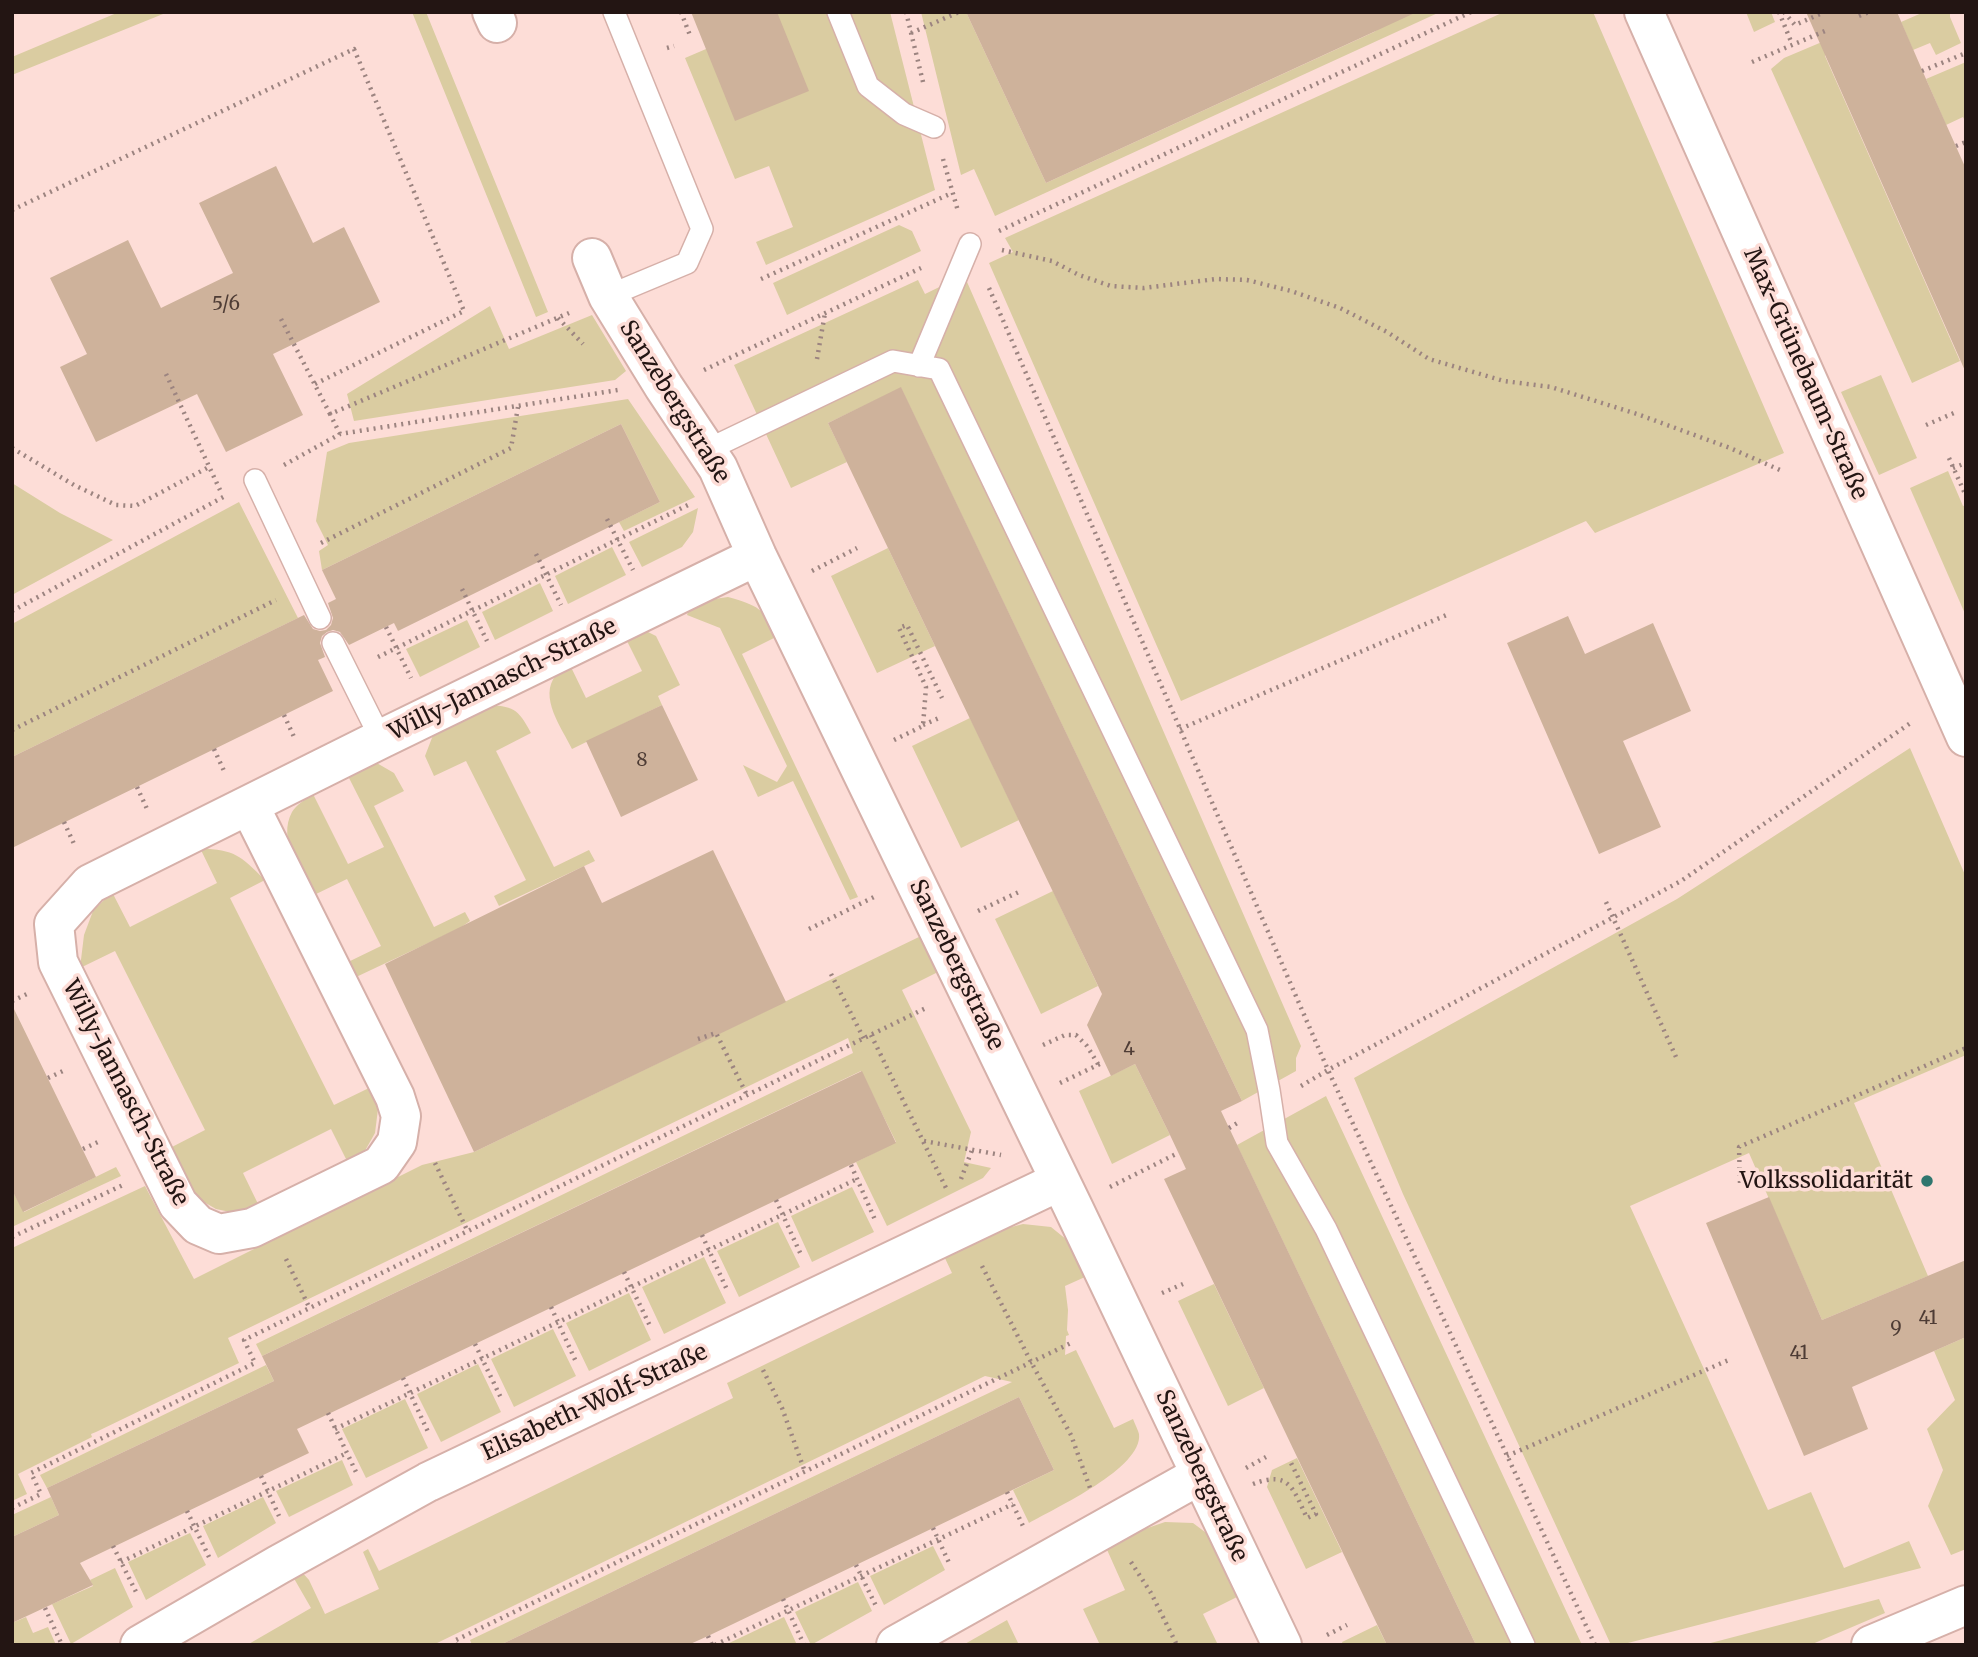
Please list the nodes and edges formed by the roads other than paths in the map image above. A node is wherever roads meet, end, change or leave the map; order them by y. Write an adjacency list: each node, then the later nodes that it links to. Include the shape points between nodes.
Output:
1 (614, 12): 7 (lane, Sanzebergstraße, via 702,229 687,263)
2 (838, 12): 4 (lane, via 868,86 904,114)
3 (1644, 12): 14 (street, Max-Grünebaum-Straße)
4 (934, 127)
5 (970, 244): 8 (lane)
6 (592, 258): 7 (street, Sanzebergstraße)
7 (608, 296): 9 (street, Sanzebergstraße)
8 (919, 366): 9 (lane, via 893,361); 23 (lane, via 939,369 1256,1030 1277,1143 1326,1229)
9 (706, 450): 11 (street, Sanzebergstraße)
10 (255, 480): 12 (lane)
11 (757, 556): 15 (street, Willy-Jannasch-Straße); 17 (street, Sanzebergstraße)
12 (320, 618)
13 (333, 643): 15 (lane)
14 (1966, 737)
15 (381, 739): 16 (street, Willy-Jannasch-Straße)
16 (238, 792): 16 (street, Willy-Jannasch-Straße, via 90,884 54,924 58,962 152,1156 178,1204 198,1226 219,1234 252,1228 381,1165 397,1142 401,1116)
17 (1060, 1181): 18 (street, Sanzebergstraße); 21 (street, Elisabeth-Wolf-Straße, via 428,1482)
18 (1200, 1475): 20 (street, via 1108,1526); 22 (street, Sanzebergstraße)
19 (1966, 1605): 24 (street)
20 (888, 1630)
21 (140, 1645)
22 (1282, 1645)
23 (1524, 1645)
24 (1871, 1645)

